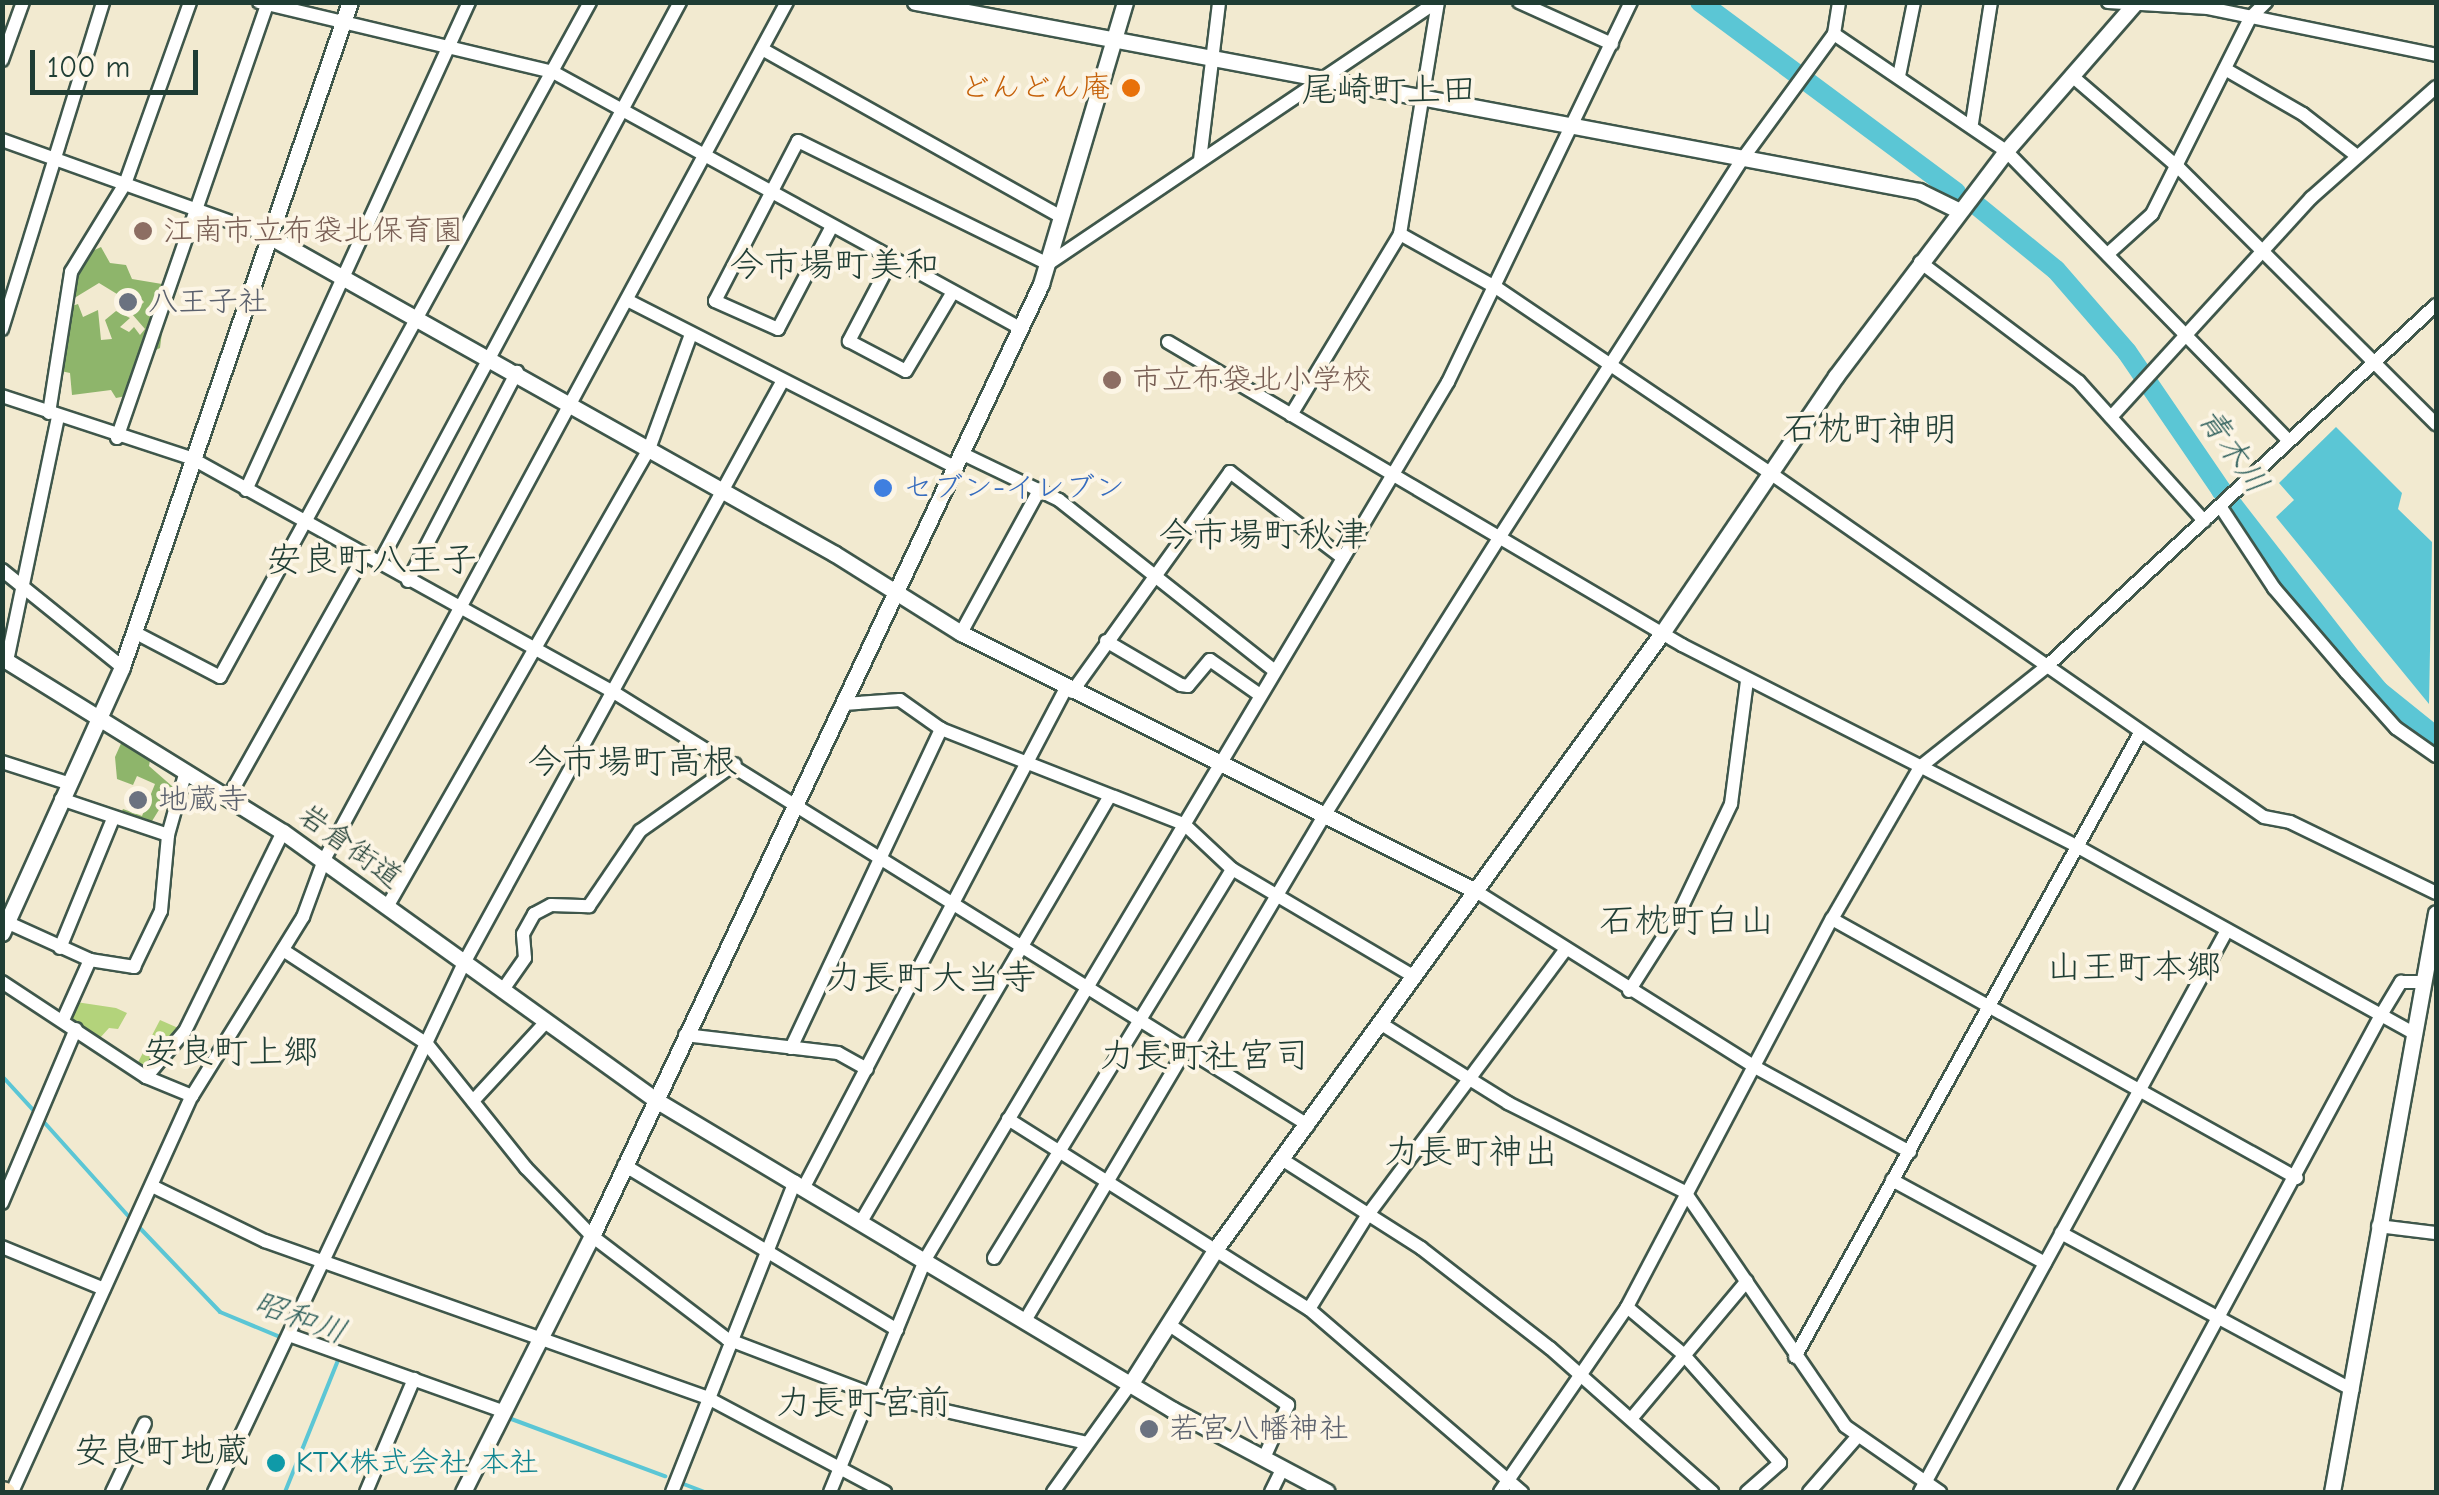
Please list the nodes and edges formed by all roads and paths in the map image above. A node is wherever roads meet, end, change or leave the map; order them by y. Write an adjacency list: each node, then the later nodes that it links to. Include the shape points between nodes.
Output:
1 (23, 2): 25 (street)
2 (103, 2): 49 (street)
3 (190, 2): 52 (street)
4 (350, 2): 24 (street)
5 (469, 2): 29 (street)
6 (590, 2): 35 (street)
7 (680, 2): 41 (street)
8 (787, 2): 30 (street)
9 (915, 2): 22 (street)
10 (1125, 2): 27 (street)
11 (1219, 2): 32 (street)
12 (1437, 2): 38 (street); 40 (street)
13 (1519, 2): 28 (street)
14 (1631, 2): 28 (street)
15 (1839, 2): 26 (street)
16 (1914, 2): 36 (street)
17 (1991, 2): 42 (street)
18 (2108, 2): 21 (street)
19 (2266, 2): 23 (street)
20 (265, 3): 24 (street); 54 (street)
21 (2134, 5): 23 (street, via 2208,8); 37 (street)
22 (1008, 10): 27 (street)
23 (2250, 18): 31 (street); 34 (street)
24 (342, 24): 29 (street); 59 (street)
25 (8, 28): 33 (street)
26 (1834, 34): 36 (street); 50 (street)
27 (1113, 40): 32 (street); 56 (street)
28 (1612, 44): 43 (street)
29 (448, 47): 35 (street); 65 (street)
30 (762, 49): 47 (street); 56 (street)
31 (2436, 54)
32 (1212, 57): 38 (street); 48 (street)
33 (2, 60)
34 (2225, 69): 46 (street, via 2303,114); 51 (street)
35 (553, 72): 41 (street); 70 (street)
36 (1899, 76): 42 (street)
37 (2072, 76): 45 (street); 51 (street)
38 (1324, 78): 40 (street); 48 (street)
39 (2436, 87): 46 (street)
40 (1424, 98): 43 (street); 58 (street)
41 (626, 111): 47 (street); 76 (street)
42 (1972, 123): 45 (street)
43 (1571, 128): 50 (street); 66 (street)
44 (2, 140): 49 (street)
45 (2006, 151): 55 (street); 61 (street)
46 (2357, 156): 60 (street)
47 (704, 157): 53 (street); 68 (street)
48 (1200, 160): 64 (street)
49 (59, 161): 52 (street); 71 (street)
50 (1741, 161): 55 (street, via 1919,191); 78 (street)
51 (2180, 168): 60 (street); 61 (street, via 2152,214)
52 (125, 184): 54 (street); 83 (street, via 71,272)
53 (772, 195): 57 (street); 57 (street, via 715,301 778,329); 64 (street, via 798,142)
54 (195, 209): 59 (street); 87 (street)
55 (1958, 210): 63 (street)
56 (1060, 216): 64 (street)
57 (831, 228): 62 (street)
58 (1400, 234): 66 (street); 84 (street)
59 (267, 235): 65 (street); 90 (street)
60 (2264, 250): 74 (street); 77 (street)
61 (2110, 252): 74 (street)
62 (892, 260): 67 (street); 67 (street, via 848,341 906,371)
63 (1920, 262): 85 (street, via 2080,382); 92 (street)
64 (1048, 264): 72 (street)
65 (344, 275): 70 (street); 95 (street)
66 (1496, 288): 78 (street); 93 (street)
67 (953, 292): 72 (street)
68 (626, 300): 73 (street); 82 (street)
69 (2436, 306): 77 (street)
70 (419, 318): 76 (street); 99 (street)
71 (2, 328)
72 (1020, 328): 91 (street)
73 (691, 334): 80 (street); 89 (street)
74 (2188, 335): 85 (street); 88 (street)
75 (1168, 342): 84 (street)
76 (492, 358): 79 (street); 103 (street)
77 (2376, 361): 86 (street); 88 (street)
78 (1610, 366): 92 (street); 100 (street)
79 (517, 372): 82 (street); 106 (street)
80 (782, 382): 91 (street); 96 (street)
81 (2, 396): 83 (street)
82 (572, 404): 89 (street); 109 (street)
83 (54, 415): 87 (street); 107 (street)
84 (1292, 415): 93 (street)
85 (2111, 418): 98 (street)
86 (2436, 424)
87 (117, 438): 90 (street)
88 (2289, 442): 97 (street)
89 (649, 449): 96 (street); 114 (street)
90 (191, 458): 95 (street); 110 (street)
91 (960, 461): 94 (street); 108 (street)
92 (1774, 474): 112 (street); 117 (street)
93 (1392, 476): 100 (street); 102 (street)
94 (1040, 489): 105 (street); 111 (street)
95 (246, 490): 99 (street)
96 (723, 490): 108 (street); 121 (street)
97 (2226, 500): 98 (street); 127 (street, via 2274,588 2396,728)
98 (2204, 520): 117 (street)
99 (306, 523): 101 (street); 110 (street, via 220,677)
100 (1499, 538): 112 (street); 139 (street)
101 (364, 556): 103 (street); 135 (street)
102 (1343, 558): 105 (street, via 1230,472); 118 (street)
103 (379, 564): 106 (street)
104 (2, 570): 107 (street)
105 (1156, 574): 113 (street); 118 (street)
106 (408, 581): 109 (street)
107 (27, 589): 115 (street); 116 (street)
108 (897, 593): 111 (street); 123 (street)
109 (460, 610): 114 (street); 146 (street)
110 (134, 632): 116 (street)
111 (961, 633): 120 (street)
112 (1662, 633): 119 (street); 148 (street)
113 (1106, 640): 120 (street); 122 (street, via 1188,686 1210,660)
114 (538, 651): 121 (street); 152 (street)
115 (5, 659): 124 (street, 岩倉街道)
116 (122, 667): 124 (street)
117 (2046, 667): 126 (street); 132 (street)
118 (1275, 671): 122 (street)
119 (1748, 680): 132 (street); 167 (street, via 1731,804 1680,911)
120 (1069, 690): 129 (street); 130 (street)
121 (615, 693): 131 (street); 162 (street)
122 (1260, 695): 130 (street)
123 (844, 704): 125 (street, via 900,700); 138 (street)
124 (98, 716): 133 (street, 岩倉街道); 134 (street)
125 (941, 729): 129 (street); 145 (street)
126 (2140, 734): 144 (street); 149 (street, via 2264,816 2290,822)
127 (2436, 756)
128 (2, 762): 134 (street)
129 (1028, 762): 136 (street); 151 (street)
130 (1221, 762): 139 (street); 141 (street)
131 (735, 764): 138 (street); 168 (street, via 640,831 589,906 551,906 534,914 523,934 525,958)
132 (1920, 767): 144 (street); 154 (street)
133 (186, 771): 135 (street, 岩倉街道); 143 (street)
134 (70, 784): 137 (street)
135 (228, 798): 142 (street, 岩倉街道)
136 (1108, 799): 141 (street); 157 (street)
137 (61, 800): 140 (street); 155 (street)
138 (797, 802): 145 (street); 177 (street)
139 (1324, 816): 148 (street); 150 (street)
140 (112, 821): 143 (street); 158 (street)
141 (1184, 824): 147 (street); 166 (street)
142 (283, 832): 146 (street, 岩倉街道); 183 (street, via 185,1031)
143 (168, 835): 161 (street, via 162,910 134,968)
144 (2078, 848): 156 (street); 169 (street)
145 (883, 856): 151 (street); 179 (street)
146 (324, 860): 152 (street, 岩倉街道); 160 (street)
147 (1232, 869): 150 (street); 171 (street)
148 (1474, 890): 159 (street); 163 (street)
149 (2436, 894)
150 (1276, 897): 163 (street); 180 (street)
151 (955, 902): 157 (street); 182 (street)
152 (387, 908): 162 (street, 岩倉街道)
153 (2436, 913): 165 (street)
154 (1832, 919): 169 (street); 181 (street)
155 (4, 925): 158 (street)
156 (2226, 930): 170 (street); 185 (street)
157 (1026, 945): 166 (street); 203 (street)
158 (60, 948): 161 (street)
159 (1566, 949): 167 (street); 184 (street)
160 (283, 950): 178 (street); 186 (street)
161 (90, 960): 172 (street)
162 (464, 962): 168 (street, 岩倉街道); 178 (street)
163 (1414, 976): 174 (street)
164 (2, 982): 172 (street)
165 (2420, 982): 170 (street, via 2401,982); 176 (street)
166 (1085, 984): 171 (street); 189 (street)
167 (1630, 991): 181 (street)
168 (502, 992): 173 (street, 岩倉街道)
169 (1990, 1011): 185 (street); 192 (street)
170 (2381, 1015): 176 (street); 195 (street)
171 (1140, 1019): 180 (street); 191 (street)
172 (63, 1020): 175 (street)
173 (546, 1022): 187 (street, 岩倉街道); 188 (street)
174 (1380, 1022): 184 (street); 190 (street)
175 (76, 1028): 183 (street); 201 (street)
176 (2412, 1032): 204 (street)
177 (684, 1035): 179 (street); 187 (street)
178 (427, 1044): 188 (street); 213 (street)
179 (792, 1048): 182 (street, via 838,1053)
180 (1187, 1048): 190 (street); 197 (street)
181 (1753, 1066): 192 (street); 200 (street)
182 (867, 1068): 198 (street)
183 (146, 1077): 186 (street)
184 (1465, 1079): 200 (street); 202 (street)
185 (2138, 1092): 195 (street); 205 (street)
186 (192, 1096): 199 (street)
187 (654, 1098): 194 (street); 198 (street, 岩倉街道)
188 (473, 1101): 207 (street)
189 (1008, 1119): 191 (street); 211 (street)
190 (1308, 1125): 193 (street)
191 (1060, 1151): 197 (street); 212 (street)
192 (1910, 1152): 196 (street)
193 (1283, 1160): 202 (street); 209 (street)
194 (624, 1165): 207 (street); 210 (street)
195 (2297, 1178): 220 (street)
196 (1892, 1180): 214 (street); 227 (street, via 1824,1315)
197 (1109, 1182): 209 (street); 219 (street)
198 (800, 1184): 203 (street, 岩倉街道); 210 (street)
199 (152, 1186): 213 (street); 216 (street)
200 (1684, 1192): 215 (street); 217 (street)
201 (2, 1203)
202 (1367, 1216): 218 (street); 228 (street, via 1421,1248)
203 (862, 1220): 211 (street, 岩倉街道)
204 (2378, 1226): 206 (street); 231 (street)
205 (2060, 1233): 214 (street); 220 (street)
206 (2436, 1233)
207 (592, 1236): 224 (street); 225 (street)
208 (2, 1247): 216 (street)
209 (1218, 1247): 218 (street); 221 (street)
210 (766, 1252): 222 (street); 224 (street)
211 (926, 1258): 219 (street, 岩倉街道); 222 (street)
212 (994, 1258)
213 (324, 1263): 223 (street); 225 (street)
214 (2045, 1263): 243 (street)
215 (1748, 1281): 226 (street); 227 (street)
216 (104, 1289): 244 (street)
217 (1628, 1307): 226 (street); 228 (street)
218 (1308, 1309): 242 (street)
219 (1026, 1319): 230 (street, 岩倉街道)
220 (2220, 1319): 231 (street); 260 (street)
221 (1168, 1324): 230 (street); 239 (street, via 1288,1405)
222 (897, 1330): 232 (street)
223 (287, 1339): 229 (street); 246 (street)
224 (728, 1339): 232 (street); 233 (street)
225 (540, 1340): 233 (street); 234 (street)
226 (1682, 1354): 235 (street); 257 (street, via 1780,1463)
227 (1795, 1357): 237 (street)
228 (1580, 1373): 235 (street); 242 (street)
229 (412, 1383): 234 (street); 247 (street)
230 (1131, 1383): 238 (street); 239 (street, 岩倉街道)
231 (2352, 1390): 261 (street)
232 (871, 1394): 238 (street); 240 (street)
233 (706, 1397): 240 (street); 249 (street)
234 (503, 1416): 248 (street)
235 (1631, 1419): 256 (street)
236 (145, 1422): 245 (street)
237 (1857, 1437): 243 (street); 258 (street)
238 (1086, 1443): 252 (street)
239 (1264, 1458): 241 (street, 岩倉街道)
240 (841, 1467): 250 (street); 251 (street)
241 (1282, 1469): 253 (street); 254 (street, 岩倉街道)
242 (1504, 1486): 255 (street)
243 (1922, 1488): 259 (street)
244 (7, 1492)
245 (112, 1492)
246 (214, 1492)
247 (366, 1492)
248 (462, 1492)
249 (672, 1492)
250 (830, 1492)
251 (885, 1492)
252 (1052, 1492)
253 (1271, 1492)
254 (1327, 1492)
255 (1522, 1492)
256 (1712, 1492)
257 (1747, 1492)
258 (1809, 1492)
259 (1940, 1492)
260 (2124, 1492)
261 (2332, 1492)

